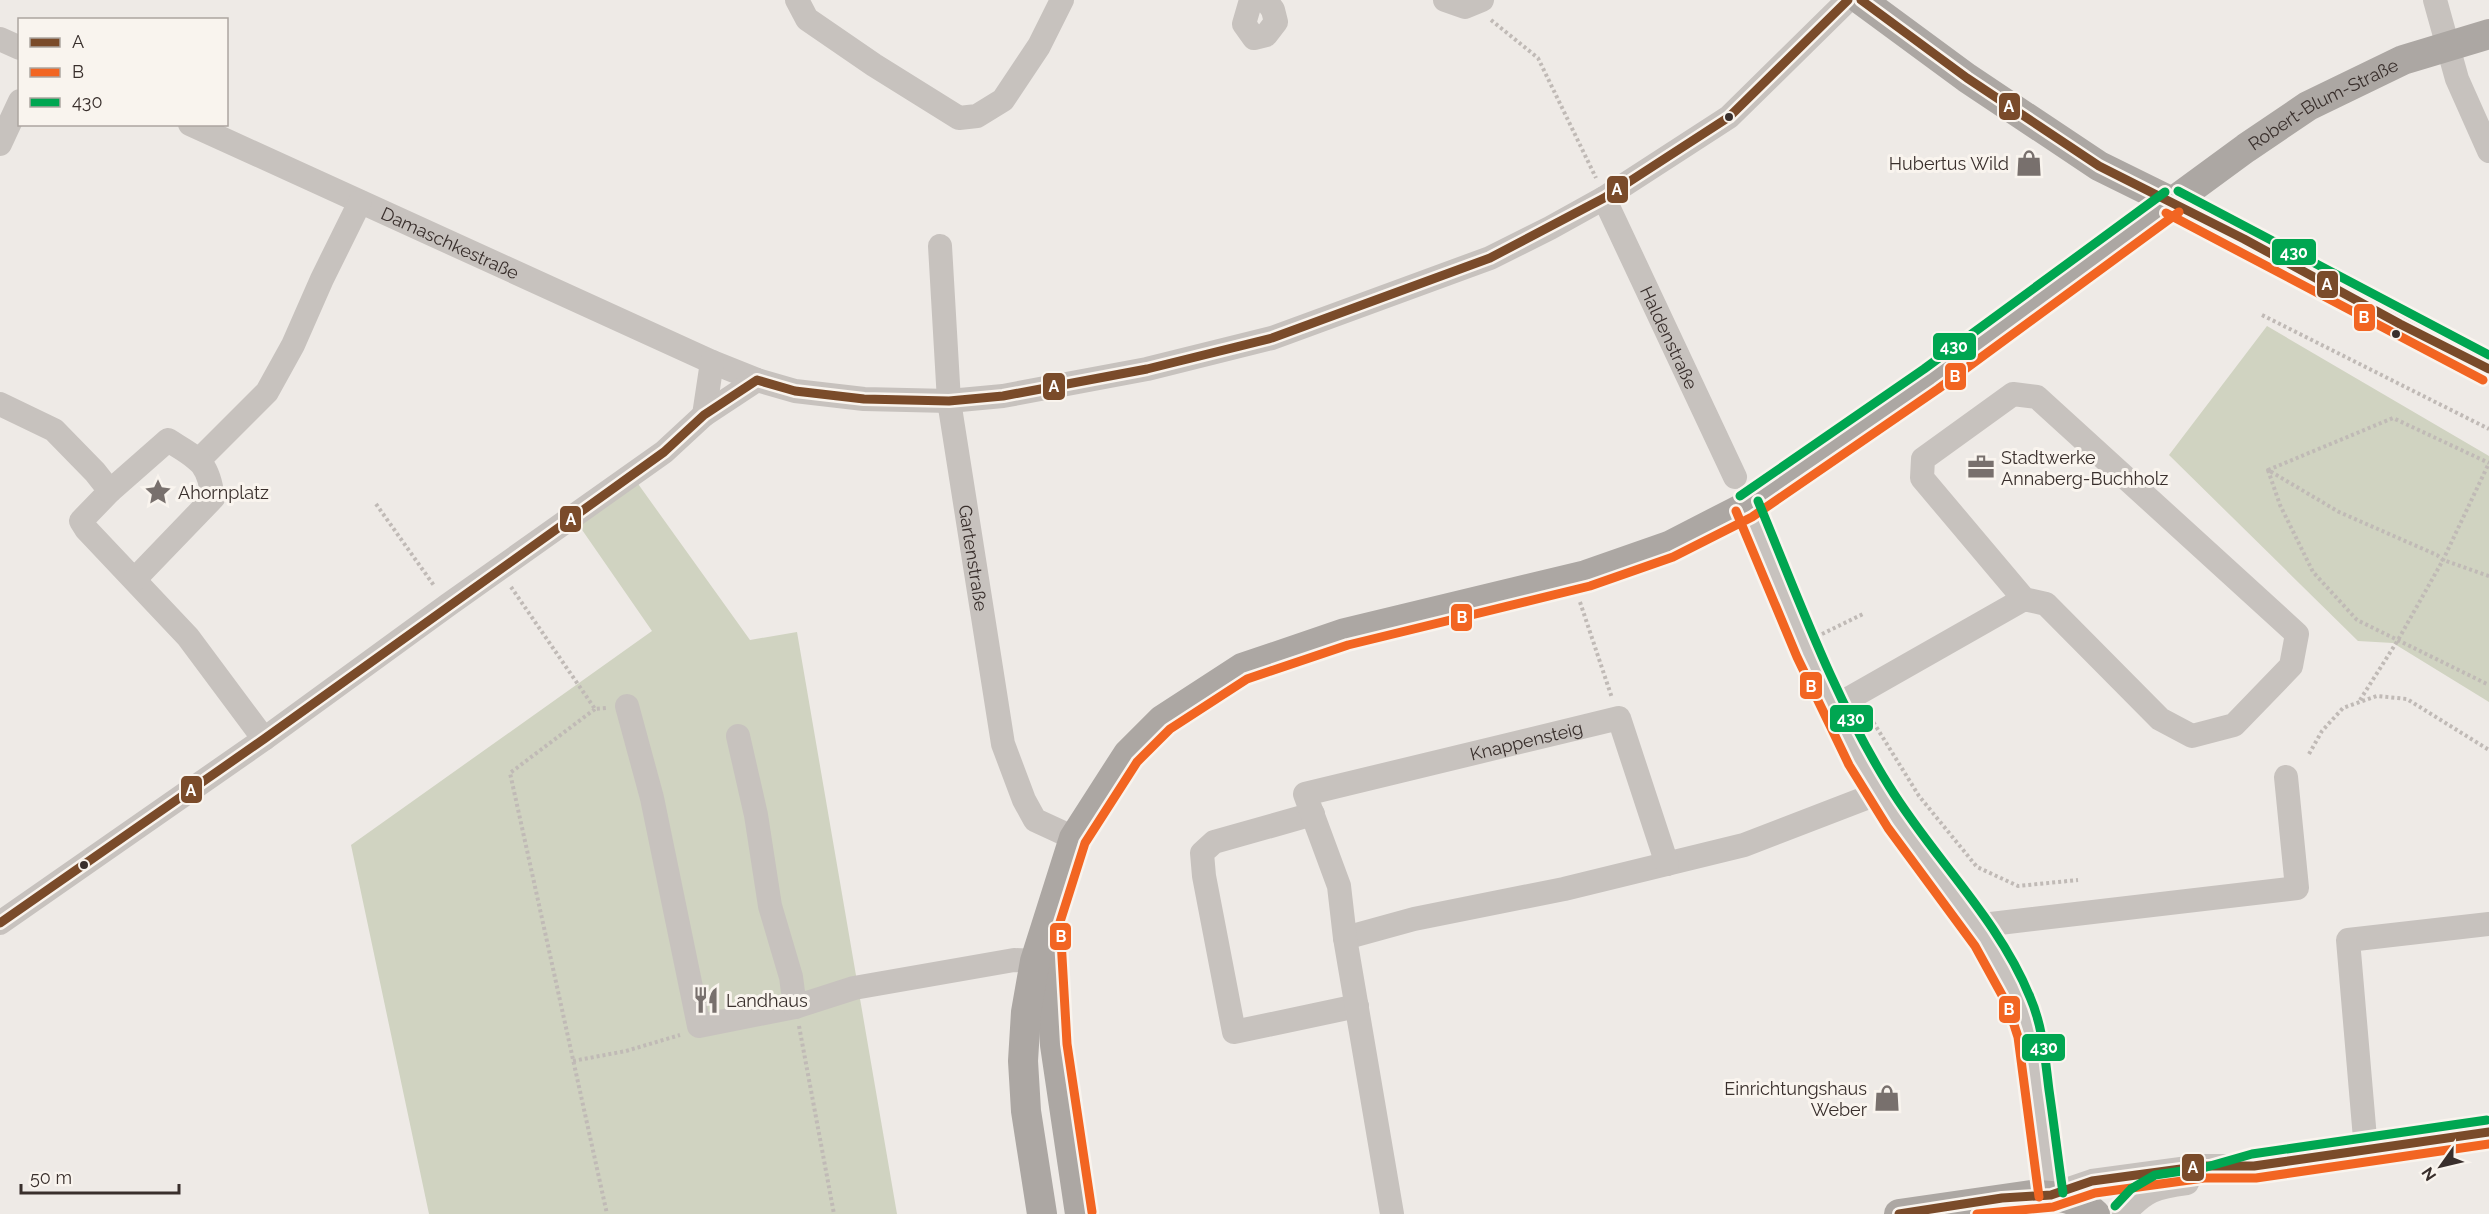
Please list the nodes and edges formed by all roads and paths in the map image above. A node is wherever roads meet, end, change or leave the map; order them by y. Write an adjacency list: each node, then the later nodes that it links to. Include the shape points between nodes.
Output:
1 (797, 0): 2 (street, via 807,19 959,118 977,116 1003,100 1039,46)
2 (1062, 0)
3 (1251, 0): 4 (street, via 1244,24 1254,38 1266,35 1276,22)
4 (1266, 0)
5 (1848, 0): 17 (street, Damaschkestraße, via 1728,117)
6 (2435, 0): 11 (street)
7 (1464, 2): 17 (path, via 1538,58)
8 (1877, 5): 19 (main road, via 1967,78 2099,166)
9 (2489, 34): 11 (main road, Robert-Blum-Straße)
10 (0, 39): 12 (street)
11 (2448, 45): 16 (street, via 2457,79); 19 (main road, Robert-Blum-Straße, via 2372,73 2308,106)
12 (18, 47)
13 (18, 105): 15 (street)
14 (194, 126): 18 (street, Damaschkestraße)
15 (0, 144)
16 (2489, 151)
17 (1604, 198): 25 (street, Damaschkestraße, via 1490,258 1272,338 1147,369 1003,396); 32 (street, Haldenstraße)
18 (360, 202): 22 (street, Damaschkestraße); 29 (street, via 294,345 267,392)
19 (2172, 202): 23 (street); 35 (main road, Robert-Blum-Straße)
20 (940, 246): 25 (street, Gartenstraße)
21 (2262, 315): 28 (path)
22 (712, 362): 24 (street, Damaschkestraße); 27 (street)
23 (2489, 369)
24 (757, 380): 25 (street, Damaschkestraße, via 795,391 864,399); 27 (street)
25 (949, 400): 60 (street, Gartenstraße, via 1003,744 1035,820)
26 (0, 404): 33 (street, via 54,430)
27 (704, 415): 37 (street, via 664,452)
28 (2489, 429)
29 (200, 460): 33 (street, via 168,440); 39 (street, via 210,478 213,498)
30 (2489, 463): 31 (path, via 2393,418); 36 (path)
31 (2268, 470): 36 (path, via 2339,512); 44 (path, via 2280,505 2313,572 2357,620)
32 (1735, 477)
33 (110, 491): 39 (street, via 81,521)
34 (376, 504): 42 (path)
35 (1747, 507): 40 (main road, Robert-Blum-Straße, via 1669,546); 45 (street)
36 (2443, 560): 38 (path); 44 (path)
37 (499, 569): 42 (street); 51 (path)
38 (2489, 576)
39 (135, 579): 54 (street, via 188,637)
40 (1572, 579): 52 (path); 60 (main road, Robert-Blum-Straße, via 1345,633 1242,668 1153,728 1128,754)
41 (2024, 599): 41 (street, via 2046,604 2160,719 2192,736 2234,725 2291,666 2297,634 2037,397 2013,394 1923,459 1922,478); 47 (street)
42 (448, 605): 54 (street)
43 (1863, 614): 45 (path)
44 (2398, 640): 46 (path); 48 (path)
45 (1805, 642): 50 (street)
46 (2489, 685)
47 (1856, 696): 50 (street); 62 (path, via 1919,796 1977,867 2018,886)
48 (2360, 700): 55 (path, via 2377,696 2407,699); 56 (path, via 2343,708 2322,731)
49 (627, 706): 51 (path); 71 (street, via 652,798)
50 (1834, 707): 58 (street)
51 (595, 709): 72 (path, via 510,773)
52 (1619, 718): 59 (street, Knappensteig, via 1305,794); 61 (street)
53 (738, 735): 70 (street, via 770,906 791,977)
54 (264, 739): 64 (street)
55 (2489, 750)
56 (2309, 754)
57 (2286, 777): 66 (street, via 2297,888 1991,924)
58 (1879, 793): 61 (street, via 1744,845); 66 (street)
59 (1313, 814): 67 (street, Knappensteig, via 1339,886); 69 (street, via 1214,842 1202,853 1234,1032)
60 (1074, 838): 63 (main road, Robert-Blum-Straße)
61 (1667, 864): 67 (street, via 1414,919)
62 (2078, 880)
63 (1048, 920): 68 (main road, Robert-Blum-Straße); 80 (main road, via 1055,1045)
64 (0, 923)
65 (2489, 924): 74 (street, via 2348,940)
66 (1979, 932): 76 (street, via 2013,985 2025,1014)
67 (1346, 938): 69 (street, Knappensteig)
68 (1035, 961): 70 (street, via 1014,960 854,988); 79 (main road, Robert-Blum-Straße, via 1023,1061 1026,1111)
69 (1357, 1006): 81 (street, Knappensteig)
70 (795, 1007): 71 (street); 78 (path)
71 (699, 1026): 72 (path, via 700,1031)
72 (573, 1061): 77 (path)
73 (2489, 1132): 74 (street)
74 (2366, 1150): 75 (street)
75 (2254, 1166): 76 (street, via 2203,1166 2092,1181); 84 (street, via 2206,1180 2158,1187 2138,1199)
76 (2051, 1195): 82 (main road, via 2002,1198); 83 (main road, via 2082,1205)
77 (607, 1214)
78 (834, 1214)
79 (1042, 1214)
80 (1080, 1214)
81 (1392, 1214)
82 (1899, 1214)
83 (2095, 1214)
84 (2124, 1214)

